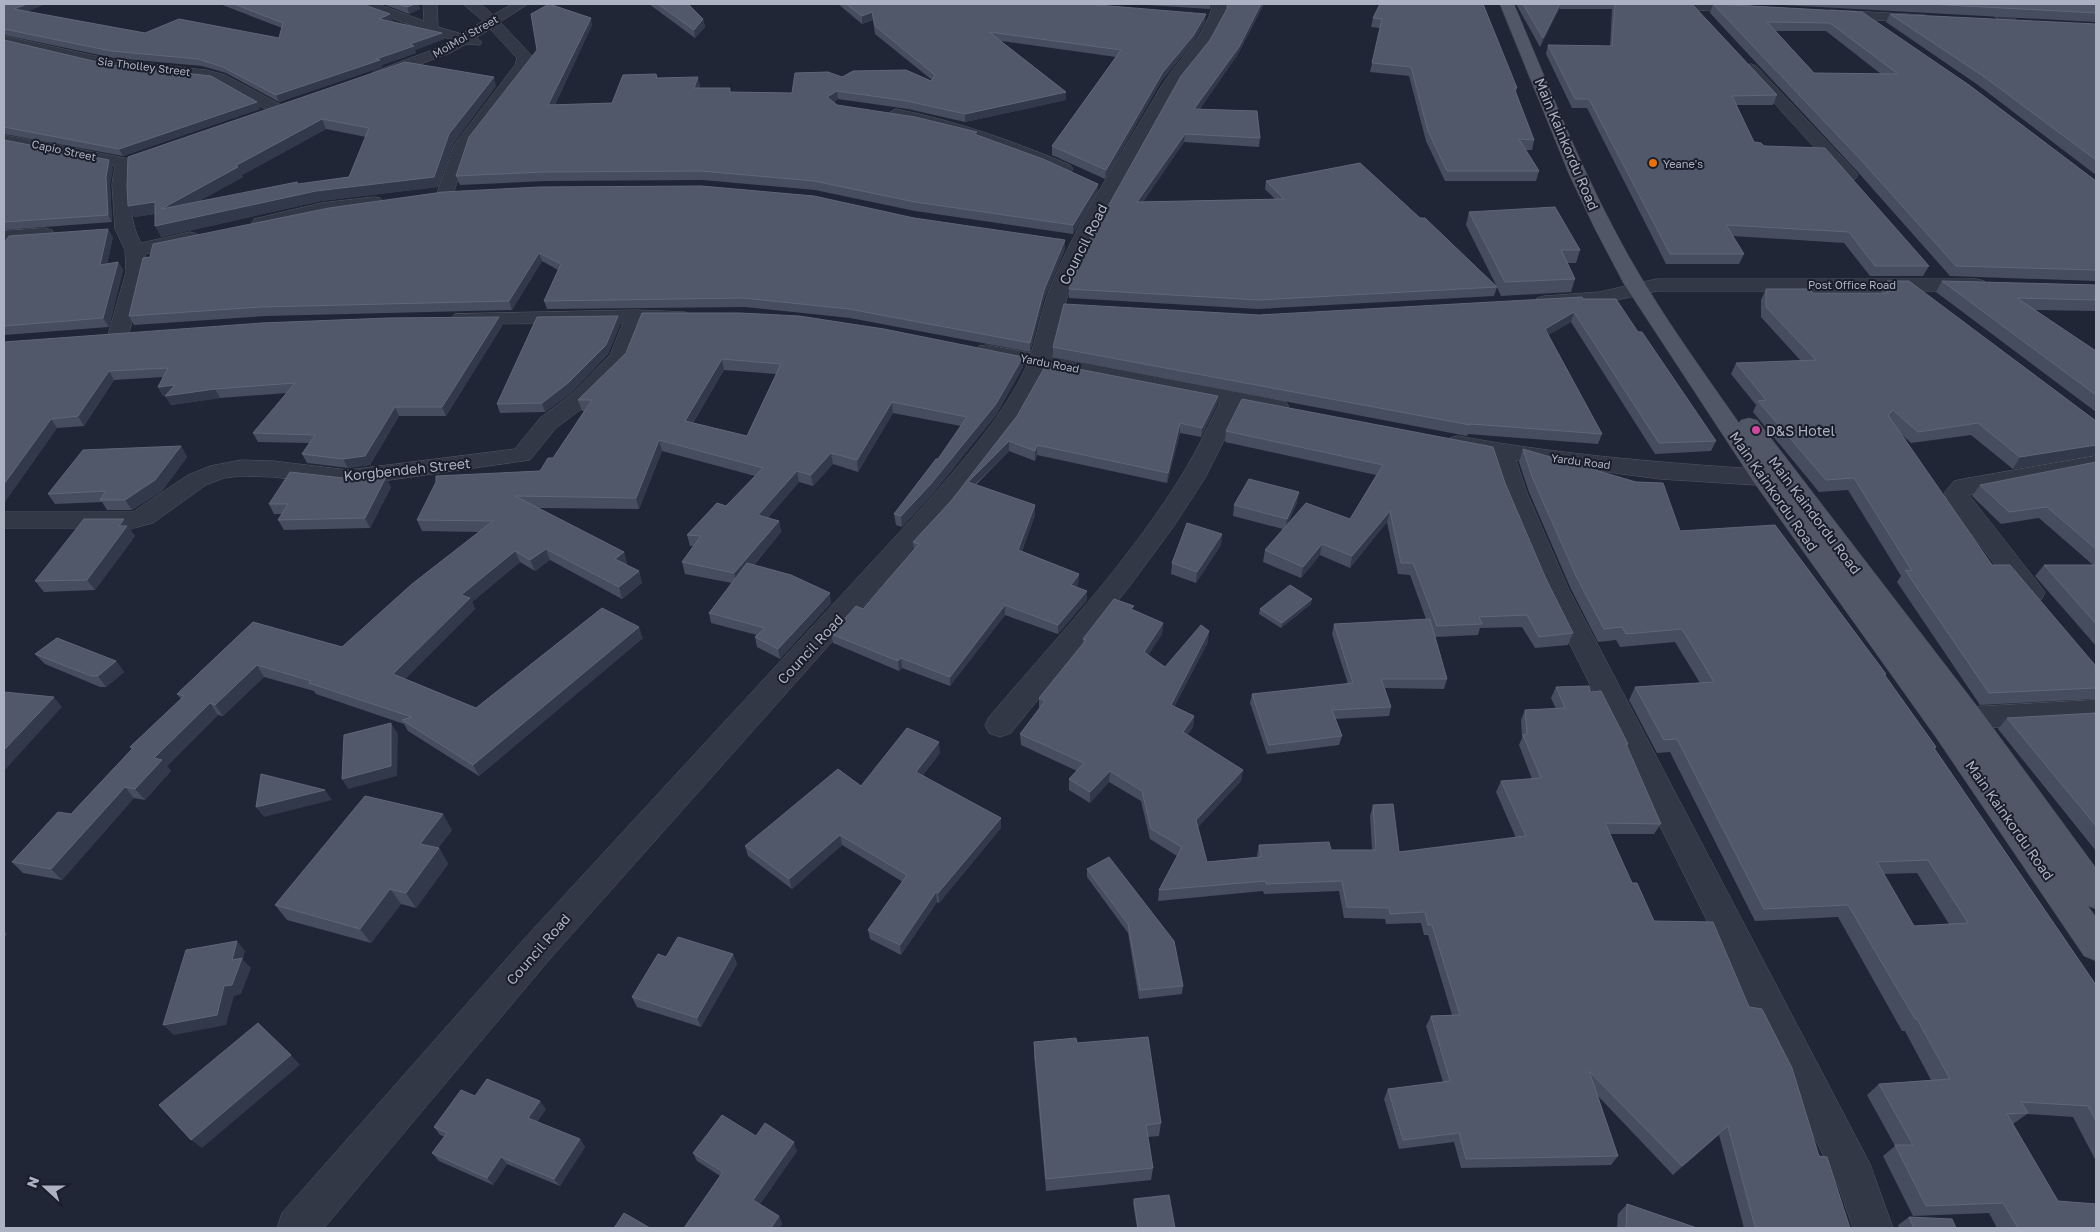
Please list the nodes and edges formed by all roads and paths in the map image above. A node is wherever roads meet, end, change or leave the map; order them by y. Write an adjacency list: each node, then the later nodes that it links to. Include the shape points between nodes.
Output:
1 (366, 4): 21 (street)
2 (430, 4): 21 (street)
3 (470, 4): 16 (street, via 479,8)
4 (521, 4): 16 (street, MoiMoi Street)
5 (1507, 4): 46 (main road, Main Kainkordu Road, via 1604,230)
6 (1522, 4): 46 (main road, Main Kaindordu Road, via 1594,175)
7 (1660, 4): 10 (street)
8 (1845, 4): 14 (street)
9 (1985, 4): 18 (street)
10 (1691, 5): 11 (street); 20 (street)
11 (1768, 10)
12 (1212, 12): 54 (street, Council Road, via 1197,54 1172,81 1102,186 1070,242 1064,306)
13 (1816, 13): 14 (street)
14 (1863, 16): 15 (street); 22 (street)
15 (1938, 20)
16 (491, 21): 24 (street, MoiMoi Street); 25 (street)
17 (1986, 23): 18 (street)
18 (2015, 24): 19 (street)
19 (2033, 25)
20 (1711, 26)
21 (431, 29): 24 (street)
22 (1886, 32)
23 (4, 40): 29 (street, Sia Tholley Street, via 114,65 201,73 220,78)
24 (462, 40): 25 (street); 27 (street, MoiMoi Street, via 416,62)
25 (519, 49): 36 (street, via 524,57 522,66 462,145)
26 (1737, 55): 34 (street)
27 (361, 81)
28 (296, 103): 29 (street)
29 (278, 109): 31 (street)
30 (878, 111): 33 (street, via 968,130)
31 (259, 116)
32 (4, 140): 43 (street, Capio Street, via 133,160 121,184 114,229)
33 (1075, 174)
34 (1862, 190)
35 (466, 192): 36 (street)
36 (446, 193): 37 (street)
37 (427, 195)
38 (388, 200): 39 (street, via 321,209)
39 (244, 226)
40 (59, 233): 42 (street)
41 (207, 234): 43 (street)
42 (4, 237)
43 (135, 250): 52 (street, via 136,272)
44 (1909, 284): 45 (street, Post Office Road, via 1937,277); 46 (street, Post Office Road); 48 (street)
45 (2001, 285)
46 (1648, 287): 47 (street, Post Office Road, via 1599,298); 60 (main road, Main Kainkordu Road); 61 (main road, Main Kaindordu Road)
47 (1520, 303)
48 (1938, 306)
49 (636, 316): 50 (street); 51 (street); 62 (street, Korgbendeh Street, via 620,357 580,399 548,423 522,455 348,478 241,468 219,471 197,480 144,517 134,520)
50 (697, 316)
51 (440, 318)
52 (119, 335)
53 (964, 347): 54 (street, Yardu Road)
54 (1040, 361): 55 (street, Yardu Road); 71 (street, Council Road, via 1025,393 942,504 537,949)
55 (1234, 398): 56 (street, Yardu Road); 66 (street, via 1202,461 1163,523)
56 (1301, 412)
57 (1434, 438): 58 (street, Yardu Road)
58 (1501, 452): 60 (street, Yardu Road, via 1660,471); 72 (street, via 1556,590 1856,1178)
59 (2096, 464): 63 (street, via 1963,487 1956,493)
60 (1762, 476): 61 (street, Yardu Road); 68 (main road, Main Kainkordu Road)
61 (1788, 479): 65 (main road, Main Kaindordu Road)
62 (4, 520)
63 (2045, 608)
64 (2096, 710): 65 (street)
65 (1969, 718): 67 (main road, Main Kaindordu Road)
66 (1000, 725)
67 (2002, 763): 68 (main road); 69 (main road, Main Kaindordu Road)
68 (1971, 764): 70 (main road, Main Kainkordu Road)
69 (2096, 894)
70 (2096, 945)
71 (297, 1228)
72 (1873, 1228)

